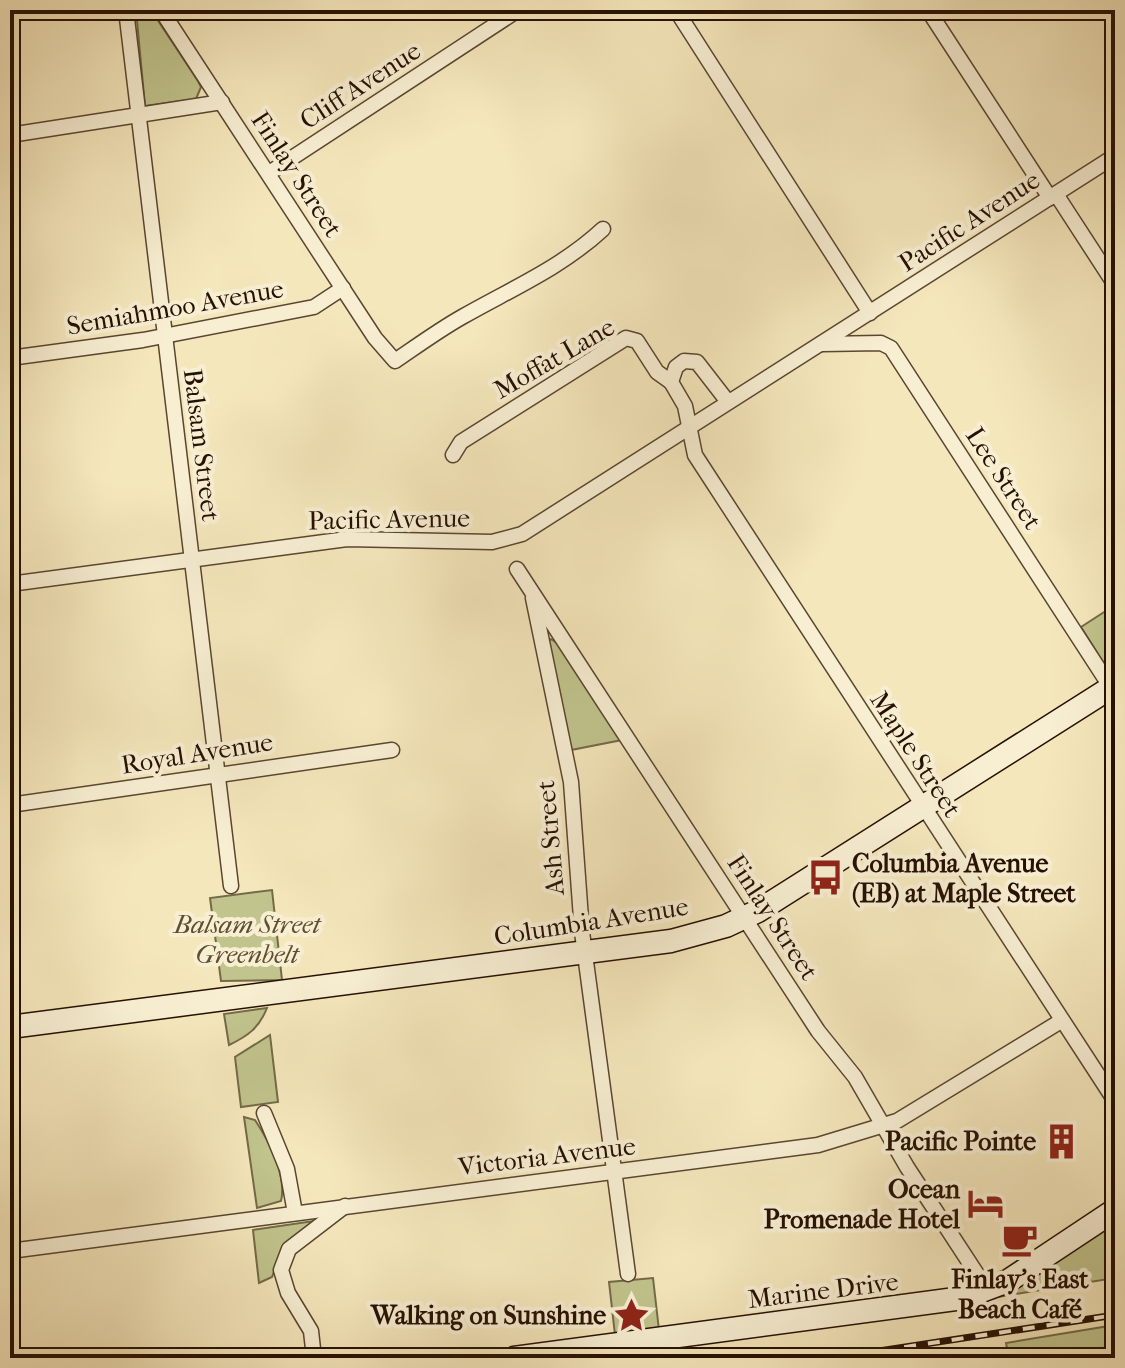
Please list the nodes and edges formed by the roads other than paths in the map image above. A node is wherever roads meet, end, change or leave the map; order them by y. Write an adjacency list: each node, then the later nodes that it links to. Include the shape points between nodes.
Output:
1 (126, 10): 7 (street, Balsam Street)
2 (161, 10): 6 (street, Finlay Street)
3 (518, 10): 10 (street, Cliff Avenue)
4 (676, 10): 15 (street)
5 (928, 10): 11 (street)
6 (222, 102): 7 (street); 10 (street, Finlay Street)
7 (137, 116): 8 (street); 16 (street, Balsam Street)
8 (10, 135)
9 (1115, 156): 11 (street, Pacific Avenue)
10 (269, 173): 14 (street, Finlay Street)
11 (1053, 196): 13 (street); 15 (street, Pacific Avenue)
12 (603, 229): 14 (street, Finlay Street, via 528,283 461,317 395,361)
13 (1115, 285)
14 (343, 288): 16 (street, Semiahmoo Avenue, via 314,307)
15 (870, 313): 17 (street, Pacific Avenue)
16 (164, 336): 18 (street, Semiahmoo Avenue); 23 (street, Balsam Street)
17 (821, 344): 20 (street, Pacific Avenue); 27 (street, Lee Street, via 881,343 894,352)
18 (10, 358)
19 (671, 382): 20 (street, via 679,364 697,362); 21 (street); 22 (street, Moffat Lane, via 657,372 637,341 626,338 461,442)
20 (728, 402): 21 (street, Pacific Avenue)
21 (691, 427): 23 (street, Pacific Avenue, via 535,528 508,539 347,539); 31 (street, Maple Street, via 695,455)
22 (453, 455)
23 (193, 558): 25 (street, Pacific Avenue); 29 (street, Balsam Street)
24 (517, 569): 26 (street, Finlay Street)
25 (10, 584)
26 (531, 590): 33 (street, Finlay Street); 34 (street, Ash Street, via 571,782)
27 (1114, 689): 31 (street, Columbia Avenue)
28 (392, 750): 29 (street, Royal Avenue)
29 (218, 772): 30 (street, Royal Avenue); 32 (street, Balsam Street)
30 (10, 805)
31 (923, 808): 33 (street, Columbia Avenue); 35 (street, Maple Street)
32 (231, 886)
33 (745, 918): 34 (street, Columbia Avenue, via 671,941); 39 (street, Finlay Street)
34 (585, 952): 36 (street, Columbia Avenue); 40 (street, Ash Street)
35 (1061, 1021): 37 (street, Maple Street); 39 (street, Victoria Avenue)
36 (10, 1027)
37 (1115, 1101)
38 (264, 1113): 43 (street, via 287,1169)
39 (885, 1127): 40 (street, Victoria Avenue, via 795,1149); 46 (street, Finlay Street)
40 (615, 1171): 41 (street, Victoria Avenue); 45 (street, Ash Street)
41 (345, 1206): 43 (street, Victoria Avenue); 47 (street, via 289,1249 281,1270 311,1331)
42 (1115, 1210): 46 (street, Marine Drive)
43 (295, 1213): 44 (street, Victoria Avenue)
44 (10, 1251)
45 (628, 1274)
46 (988, 1291): 48 (street, Marine Drive, via 928,1305)
47 (314, 1358)
48 (514, 1358)

